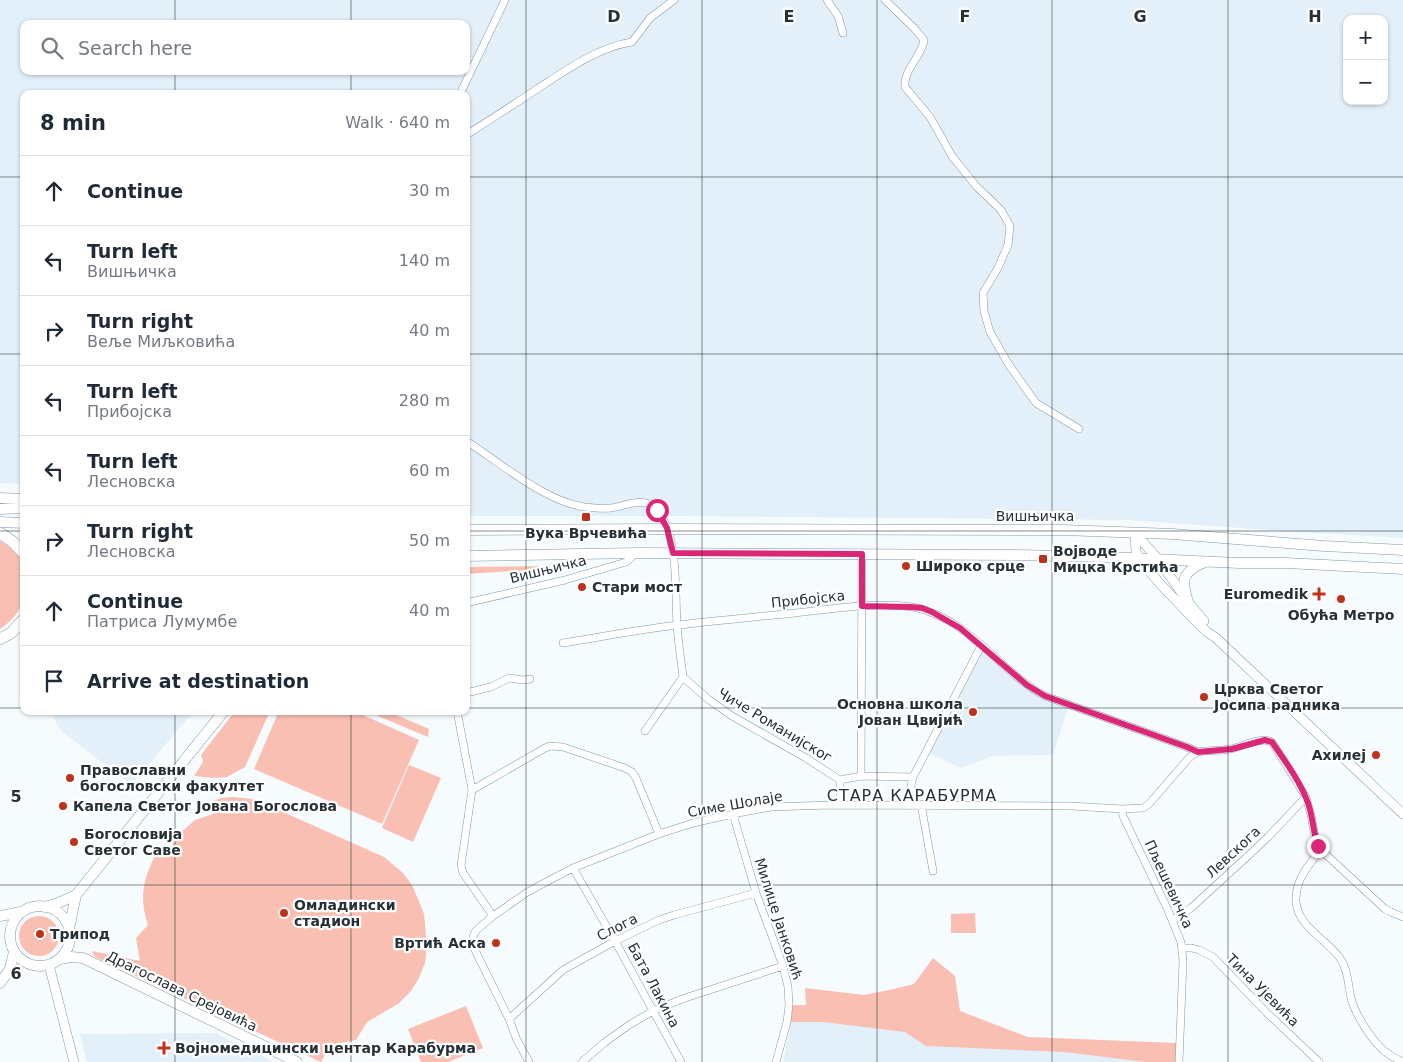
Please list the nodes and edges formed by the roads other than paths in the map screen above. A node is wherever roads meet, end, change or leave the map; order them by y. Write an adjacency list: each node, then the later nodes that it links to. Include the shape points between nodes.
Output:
1 (505, 0): 6 (street)
2 (674, 0): 9 (street, via 650,18 632,42 596,54)
3 (827, 0): 5 (street)
4 (885, 0): 10 (street, via 924,40 922,50 904,81 907,91 930,116 952,156 1001,210 1010,226 1008,246 983,292 990,332 1036,403)
5 (844, 33)
6 (470, 73)
7 (469, 75): 8 (street)
8 (462, 90)
9 (470, 132)
10 (1079, 429)
11 (470, 444): 18 (street, via 540,491 562,501 603,509 633,502 647,503 657,510)
12 (0, 498): 13 (main road)
13 (20, 499)
14 (20, 508): 15 (main road)
15 (0, 509)
16 (0, 522): 17 (main road)
17 (20, 523)
18 (667, 528): 19 (main road, Вишњичка); 21 (main road, Вишњичка, via 1031,529); 25 (street)
19 (470, 530)
20 (0, 533): 22 (main road)
21 (1135, 533): 23 (main road, Вишњичка); 28 (street); 29 (street)
22 (20, 550)
23 (1403, 550)
24 (632, 553): 25 (main road); 27 (main road); 32 (street, Вишњичка, via 626,562)
25 (673, 553): 26 (main road); 36 (street)
26 (862, 554): 28 (main road); 34 (street)
27 (470, 556)
28 (1138, 558): 29 (main road); 37 (street)
29 (1158, 559): 30 (main road); 33 (street)
30 (1206, 562): 31 (main road); 33 (main road, via 1190,571 1185,579)
31 (1403, 569)
32 (470, 602)
33 (1188, 602): 37 (street)
34 (862, 606): 36 (street, Прибојска); 40 (street, Прибојска, via 922,608 960,628); 48 (street)
35 (20, 623): 38 (main road)
36 (677, 625): 39 (street, Прибојска); 41 (street)
37 (1216, 638): 58 (street)
38 (0, 639)
39 (563, 643)
40 (982, 646): 47 (street, Прибојска, via 1027,685 1045,696); 49 (street)
41 (683, 677): 46 (street); 50 (street, Чиче Романијског, via 732,716)
42 (530, 679): 43 (street, via 509,678 492,687)
43 (470, 692)
44 (221, 715): 64 (main road)
45 (458, 715): 51 (street)
46 (645, 732)
47 (1198, 752): 52 (street, via 1232,749 1269,740); 56 (street, Симе Шолаје, via 1147,806)
48 (861, 776): 49 (street); 50 (street)
49 (913, 777): 53 (street)
50 (840, 780): 55 (street, Чиче Романијског)
51 (472, 790): 59 (street, via 544,748 562,747 632,772); 68 (street, via 461,865 463,873)
52 (1306, 797): 60 (street); 70 (street, Левскога, via 1191,908)
53 (910, 804): 54 (street, Симе Шолаје); 55 (street, Симе Шолаје)
54 (921, 804): 56 (street, Симе Шолаје); 62 (street)
55 (840, 805): 57 (street, Симе Шолаје, via 771,807)
56 (1122, 809): 70 (street, Пљешевичка)
57 (733, 814): 59 (street, Симе Шолаје); 63 (street, Милице Јанковић)
58 (1403, 814)
59 (659, 834): 61 (street, Симе Шолаје)
60 (1321, 850): 69 (street, via 1384,909); 92 (street, via 1301,879 1296,902 1298,911 1340,958 1348,975 1353,1005 1370,1034 1384,1051)
61 (573, 868): 68 (street, Симе Шолаје); 73 (street, Бата Лакина)
62 (933, 871)
63 (756, 893): 73 (street, Слога, via 659,920); 80 (street, Милице Јанковић)
64 (76, 894): 65 (main road); 71 (main road)
65 (45, 907): 66 (main road, via 33,907); 71 (main road, via 60,915)
66 (22, 912): 67 (main road); 75 (main road, via 11,927)
67 (0, 916)
68 (493, 916): 83 (street, Симе Шолаје, via 475,932 472,942)
69 (1403, 917)
70 (1172, 920): 74 (street, Пљешевичка)
71 (69, 933): 76 (main road, via 75,949); 77 (main road, via 67,949)
72 (0, 937): 75 (main road)
73 (615, 940): 82 (street, Бата Лакина); 83 (street, Слога, via 563,970)
74 (1182, 948): 90 (street, Пљешевичка); 91 (street, Тина Ујевића, via 1195,949 1213,957)
75 (12, 949): 78 (main road); 81 (main road, via 12,963)
76 (83, 958): 77 (main road, Драгослава Срејовића); 85 (main road, Драгослава Срејовића)
77 (60, 959): 79 (main road)
78 (30, 965): 79 (main road); 81 (main road)
79 (49, 965): 84 (street)
80 (783, 966): 82 (street); 89 (street, Милице Јанковић, via 789,1005)
81 (3, 979)
82 (653, 1011): 87 (street, via 629,1025); 88 (street, Бата Лакина)
83 (509, 1019): 86 (street, Симе Шолаје)
84 (74, 1062)
85 (297, 1062)
86 (529, 1062)
87 (582, 1062)
88 (681, 1062)
89 (776, 1062)
90 (1180, 1062)
91 (1319, 1062)
92 (1403, 1062)

